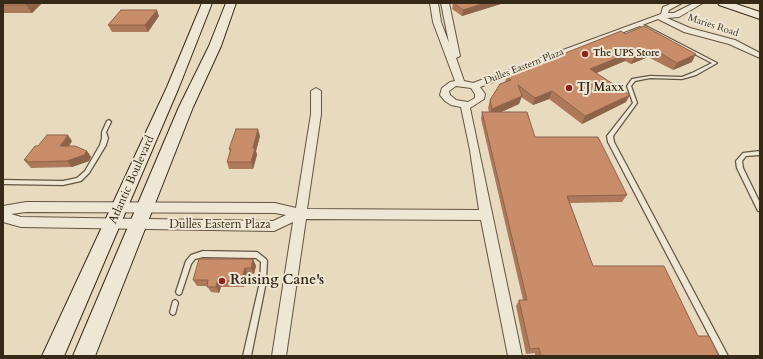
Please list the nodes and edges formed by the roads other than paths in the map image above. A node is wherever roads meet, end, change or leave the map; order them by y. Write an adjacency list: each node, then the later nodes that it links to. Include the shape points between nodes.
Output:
1 (207, 3): 22 (main road, Atlantic Boulevard)
2 (231, 3): 26 (main road, Atlantic Boulevard, via 223,28 186,107)
3 (434, 3): 14 (street, via 437,22)
4 (445, 3): 14 (street, via 457,58)
5 (678, 3): 10 (street, Dulles Eastern Plaza, via 666,9)
6 (699, 3): 10 (street, Dulles Eastern Plaza, via 676,15)
7 (723, 3): 11 (main road)
8 (754, 3): 9 (main road)
9 (760, 5)
10 (661, 16): 12 (street, Dulles Eastern Plaza); 13 (street, Maries Road, via 687,30 732,42)
11 (760, 16)
12 (639, 24): 16 (street, Dulles Eastern Plaza); 38 (lane, via 716,63 682,78 651,77 634,80 630,86 635,103 610,136)
13 (760, 56)
14 (456, 69): 15 (street)
15 (460, 83): 16 (street, Dulles Eastern Plaza); 18 (street, via 448,86 445,95 454,103)
16 (474, 86): 18 (street, Dulles Eastern Plaza, via 480,94 479,99)
17 (316, 91): 25 (street, via 316,114)
18 (465, 105): 27 (street, via 476,150)
19 (109, 122): 21 (lane, via 104,132 103,145 87,172 79,180)
20 (760, 153): 23 (lane, via 744,154 739,161)
21 (3, 182)
22 (120, 207): 24 (street, via 26,207); 26 (street); 29 (main road, Atlantic Boulevard)
23 (760, 209)
24 (3, 211)
25 (300, 214): 26 (street, Dulles Eastern Plaza, via 275,208); 26 (street, Dulles Eastern Plaza, via 274,226); 27 (street, Dulles Eastern Plaza); 36 (street)
26 (141, 215): 29 (street); 34 (main road, Atlantic Boulevard)
27 (486, 215): 37 (street)
28 (3, 217): 29 (street, via 21,222)
29 (112, 224): 33 (main road, Atlantic Boulevard)
30 (179, 292): 35 (lane, via 188,263 193,257 203,254 257,255 264,261 263,282)
31 (175, 303): 32 (lane)
32 (173, 312)
33 (53, 356)
34 (84, 356)
35 (247, 356)
36 (279, 356)
37 (515, 356)
38 (724, 356)

